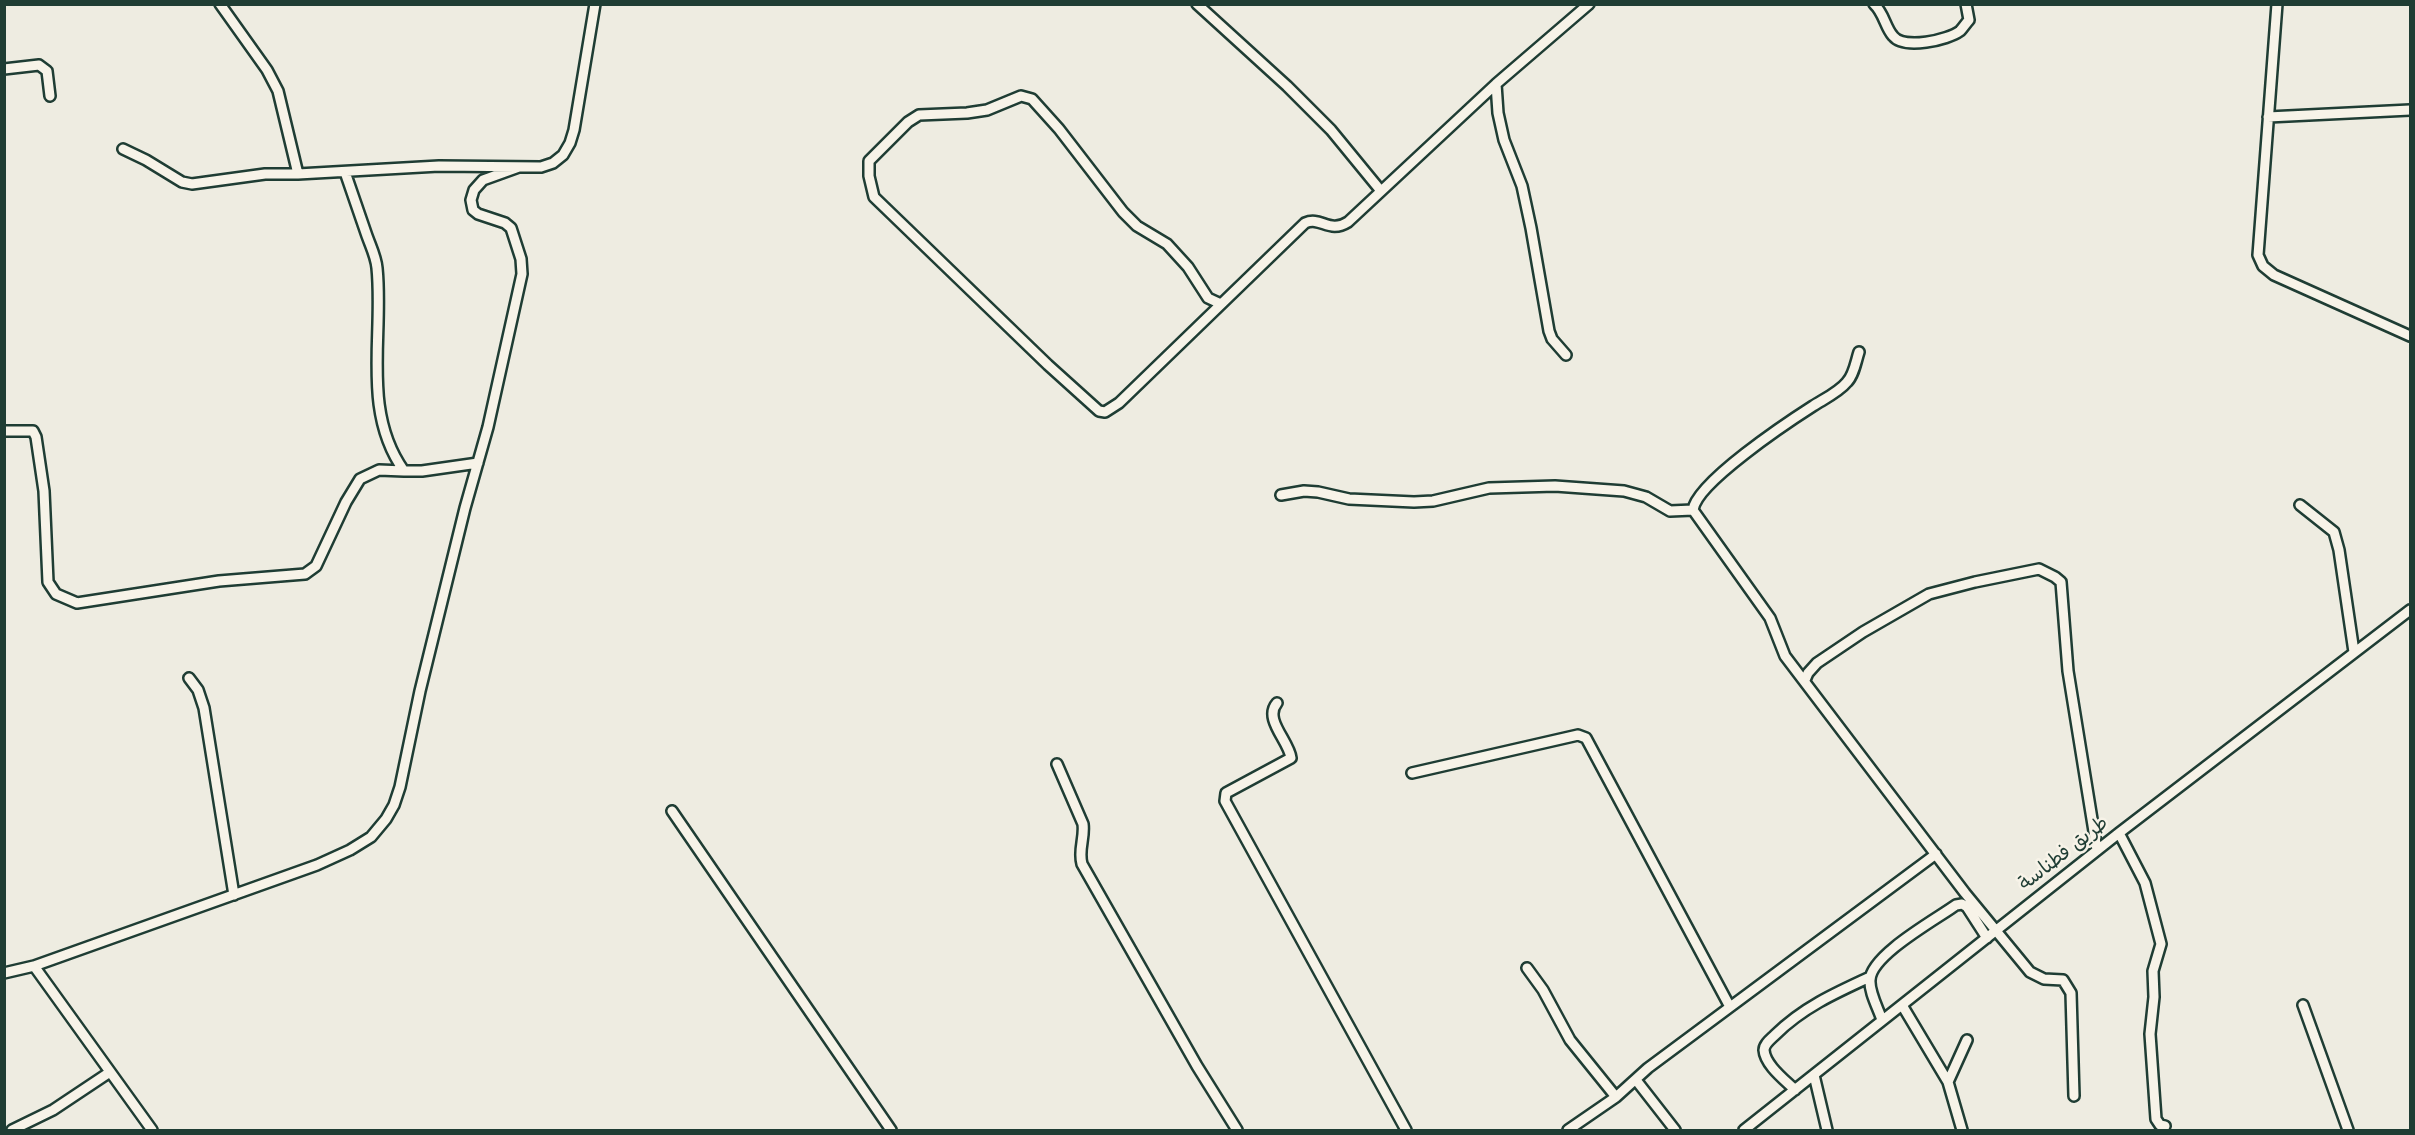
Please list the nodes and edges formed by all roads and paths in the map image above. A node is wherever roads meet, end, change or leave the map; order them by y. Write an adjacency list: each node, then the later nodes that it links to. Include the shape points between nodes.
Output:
1 (220, 4): 16 (street, via 278,91)
2 (595, 4): 14 (street, via 570,143 553,163)
3 (1197, 4): 17 (street, via 1331,130)
4 (1589, 4): 9 (street)
5 (1874, 4): 6 (street, via 1894,37 1920,44 1960,31 1969,20)
6 (1966, 4)
7 (2277, 4): 12 (street)
8 (4, 69): 10 (street, via 39,65 47,71)
9 (1496, 84): 17 (street); 21 (street, via 1504,140 1522,186 1549,331)
10 (50, 96)
11 (2410, 110): 12 (street)
12 (2268, 117): 19 (street, via 2258,255 2263,266 2274,275)
13 (123, 149): 16 (street, via 192,184 265,174)
14 (519, 166): 15 (street); 23 (street, via 483,180 471,200 478,214 511,228 522,274)
15 (345, 172): 16 (street); 24 (street, via 377,266 379,402 388,444)
16 (298, 174)
17 (1381, 191): 18 (street, via 1343,225 1305,223)
18 (1221, 304): 18 (street, via 1208,298 1167,244 1137,226 1123,212 1032,99 1021,96 987,110 967,113 919,115 869,161 874,197 1047,365 1102,412 1119,403)
19 (2410, 336)
20 (1858, 352): 27 (street, via 1848,381 1757,444 1701,494)
21 (1566, 355)
22 (4, 430): 24 (street, via 33,431 36,437 44,491 48,582 56,594 77,603 219,581 305,574 316,566 360,478 379,470)
23 (478, 463): 24 (street); 39 (street, via 420,691 400,787 390,812 372,837 350,850)
24 (404, 471)
25 (1281, 495): 27 (street, via 1304,491 1349,499 1414,502 1489,489 1555,486 1630,492 1670,511)
26 (2300, 505): 29 (street, via 2334,532)
27 (1693, 510): 31 (street, via 1770,618 1781,650)
28 (2410, 610): 29 (street, طريق فطناسة)
29 (2354, 652): 36 (street, طريق فطناسة)
30 (189, 678): 39 (street, via 204,708)
31 (1805, 680): 37 (street, via 1817,663 1929,594 2019,572 2048,572 2061,582 2068,671); 38 (street)
32 (1277, 704): 63 (street, via 1273,718 1291,758 1233,788 1226,793 1225,801)
33 (1057, 764): 62 (street, via 1083,824 1079,851 1082,864)
34 (1412, 773): 48 (street, via 1578,735 1586,738)
35 (672, 810): 61 (street)
36 (2119, 833): 37 (street, طريق فطناسة); 58 (street, via 2145,883 2161,944 2154,971 2150,1034 2157,1119)
37 (2097, 850): 40 (street, طريق فطناسة)
38 (1936, 854): 40 (street); 48 (street)
39 (234, 895): 42 (street)
40 (1996, 931): 41 (street, طريق فطناسة); 56 (street, via 2030,972 2044,979 2063,980 2071,993)
41 (1987, 938): 45 (street, via 1967,907 1956,905 1882,957); 46 (street, طريق فطناسة)
42 (34, 966): 44 (street); 51 (street)
43 (1527, 968): 57 (street, via 1544,990 1570,1040)
44 (4, 973)
45 (1870, 977): 49 (street); 55 (street, via 1822,999 1765,1045 1769,1063)
46 (1902, 1005): 49 (street, طريق فطناسة); 54 (street)
47 (2303, 1005): 69 (street)
48 (1730, 1007): 53 (street)
49 (1882, 1020): 52 (street, طريق فطناسة)
50 (1967, 1040): 54 (street)
51 (110, 1072): 59 (street, via 53,1110); 60 (street)
52 (1814, 1075): 55 (street, طريق فطناسة); 67 (street)
53 (1636, 1080): 57 (street); 65 (street)
54 (1948, 1082): 68 (street)
55 (1795, 1090): 66 (street, طريق فطناسة)
56 (2074, 1096)
57 (1616, 1097): 64 (street)
58 (2165, 1126)
59 (12, 1131)
60 (152, 1131)
61 (891, 1131)
62 (1237, 1131)
63 (1406, 1131)
64 (1568, 1131)
65 (1675, 1131)
66 (1744, 1131)
67 (1827, 1131)
68 (1962, 1131)
69 (2348, 1131)

